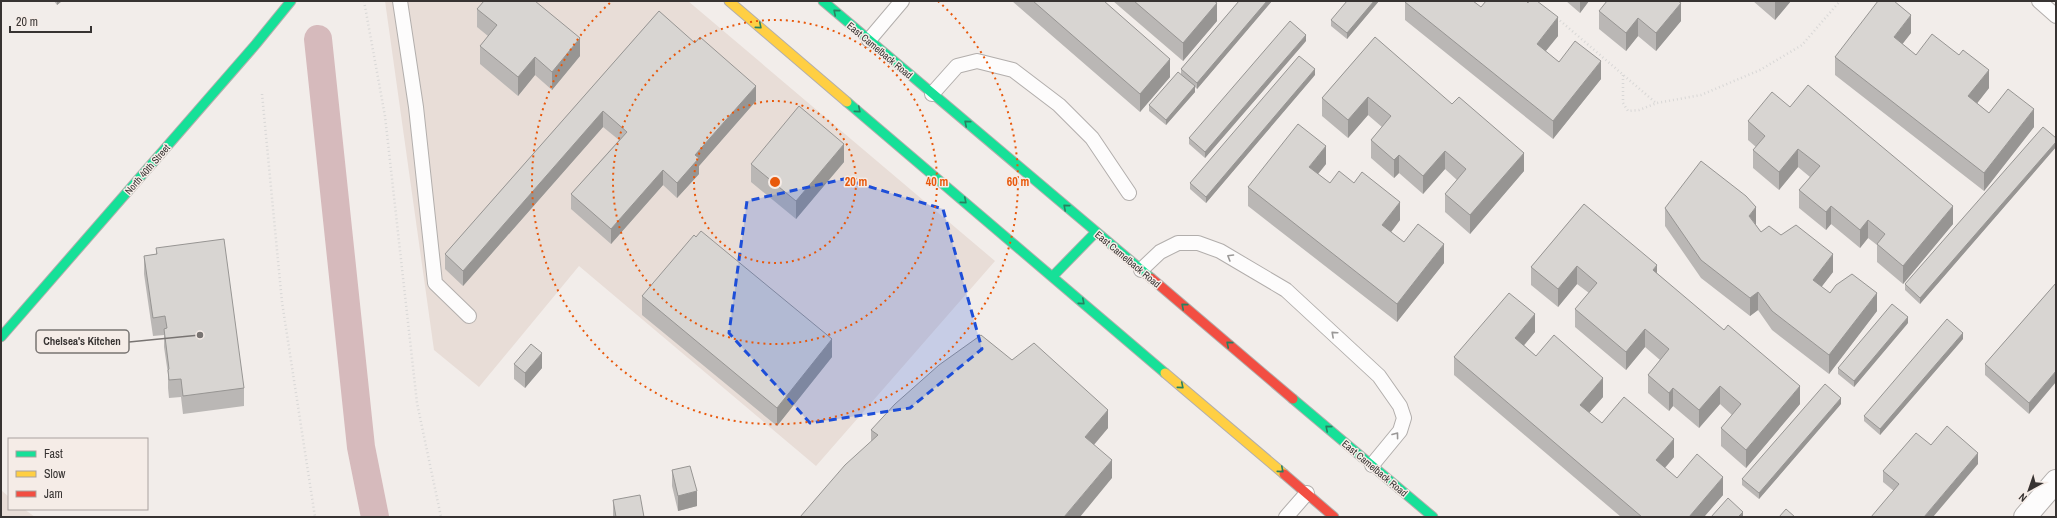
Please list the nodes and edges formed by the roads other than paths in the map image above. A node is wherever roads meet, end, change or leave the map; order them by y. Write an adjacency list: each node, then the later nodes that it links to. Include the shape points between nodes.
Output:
1 (291, 1): 15 (main road, North 40th Street)
2 (400, 1): 14 (lane, via 416,107 435,283)
3 (729, 1): 13 (main road, one-way to 13)
4 (823, 1): 8 (main road, East Camelback Road, one-way to 4)
5 (902, 1): 8 (lane)
6 (2039, 1): 7 (lane)
7 (2056, 16)
8 (869, 40): 9 (main road, East Camelback Road)
9 (932, 94): 10 (lane, via 958,66 977,61 1013,70 1059,105 1092,138); 11 (main road, East Camelback Road, one-way to 9)
10 (1129, 193)
11 (1096, 232): 12 (main road, East Camelback Road); 13 (main road)
12 (1141, 270): 16 (main road, East Camelback Road, one-way to 12); 16 (lane, one-way to 12, via 1400,431 1404,418 1400,406 1379,376 1286,290 1220,252 1198,243 1178,243 1160,252)
13 (1053, 276): 18 (main road, one-way to 18)
14 (469, 316)
15 (1, 337)
16 (1372, 465): 21 (main road, East Camelback Road)
17 (2056, 481): 22 (street)
18 (1307, 493): 19 (lane); 20 (main road)
19 (1286, 517)
20 (1334, 517)
21 (1433, 517)
22 (2025, 517)

